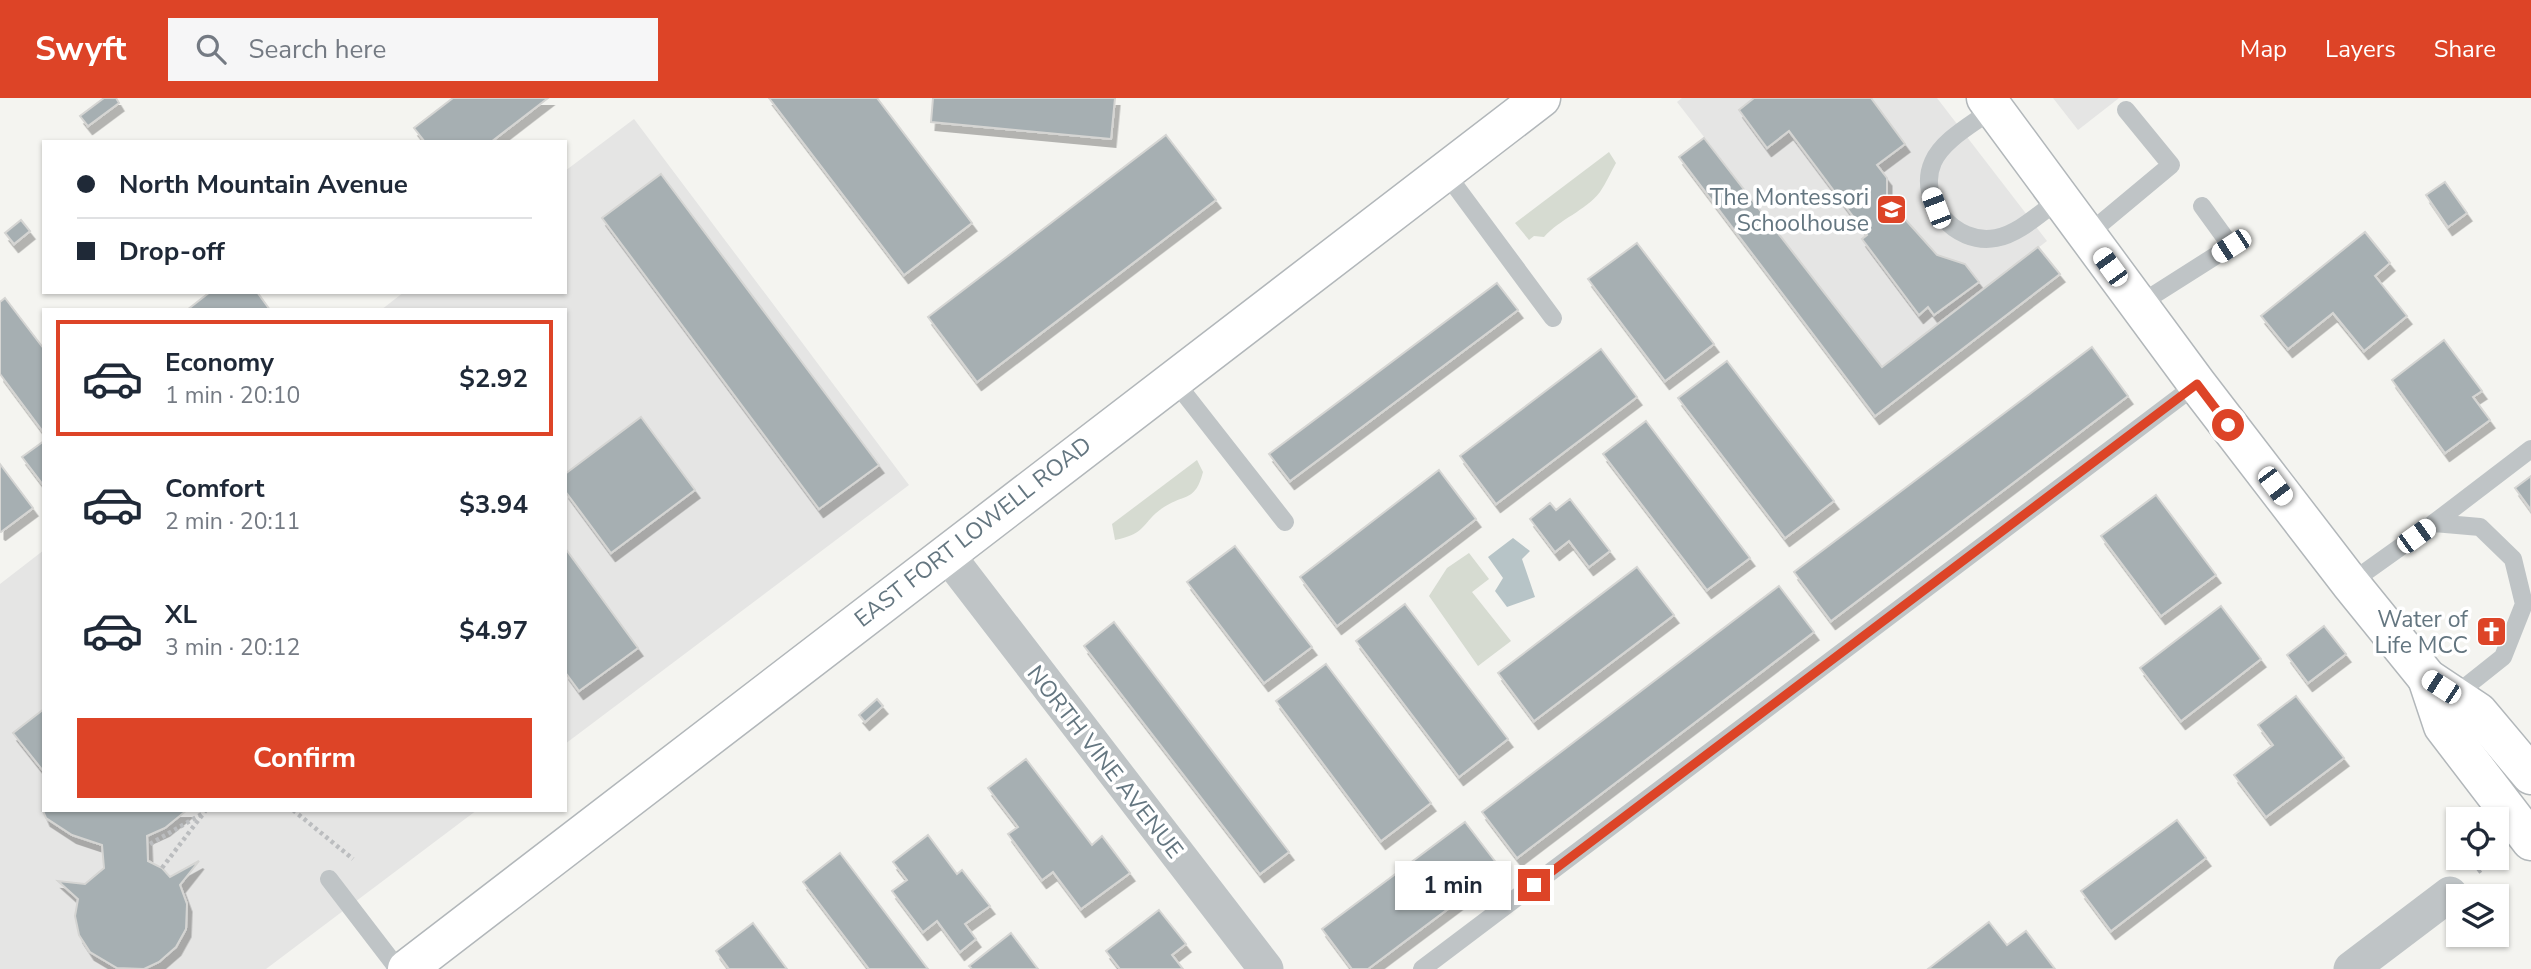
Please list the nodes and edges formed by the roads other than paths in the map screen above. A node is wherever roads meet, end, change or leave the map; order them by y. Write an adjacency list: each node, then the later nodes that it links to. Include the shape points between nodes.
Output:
1 (1541, 98): 4 (main road, EAST FORT LOWELL ROAD)
2 (1990, 103): 5 (main road); 5 (lane, via 1934,160 1929,190 1946,224 1993,239 2011,233)
3 (2126, 110): 7 (lane, via 2171,166)
4 (1445, 172): 9 (lane); 10 (main road, EAST FORT LOWELL ROAD)
5 (2060, 199): 7 (main road)
6 (2202, 206): 8 (lane, via 2231,246)
7 (2087, 235): 8 (main road)
8 (2138, 304): 11 (main road)
9 (1553, 318)
10 (1174, 379): 13 (lane); 15 (main road, EAST FORT LOWELL ROAD)
11 (2197, 384): 16 (main road); 25 (lane)
12 (2531, 449): 14 (lane)
13 (1285, 522)
14 (2434, 523): 16 (lane); 17 (lane, via 2480,527 2513,559 2524,604 2503,657)
15 (946, 553): 23 (main road, EAST FORT LOWELL ROAD); 24 (street, NORTH VINE AVENUE)
16 (2350, 583): 17 (main road)
17 (2441, 687): 18 (main road, via 2478,712); 19 (main road, via 2443,726)
18 (2531, 775)
19 (2531, 841)
20 (328, 879): 22 (lane)
21 (2446, 897): 26 (street)
22 (398, 969)
23 (407, 969)
24 (1266, 969)
25 (1423, 969)
26 (2351, 969)

